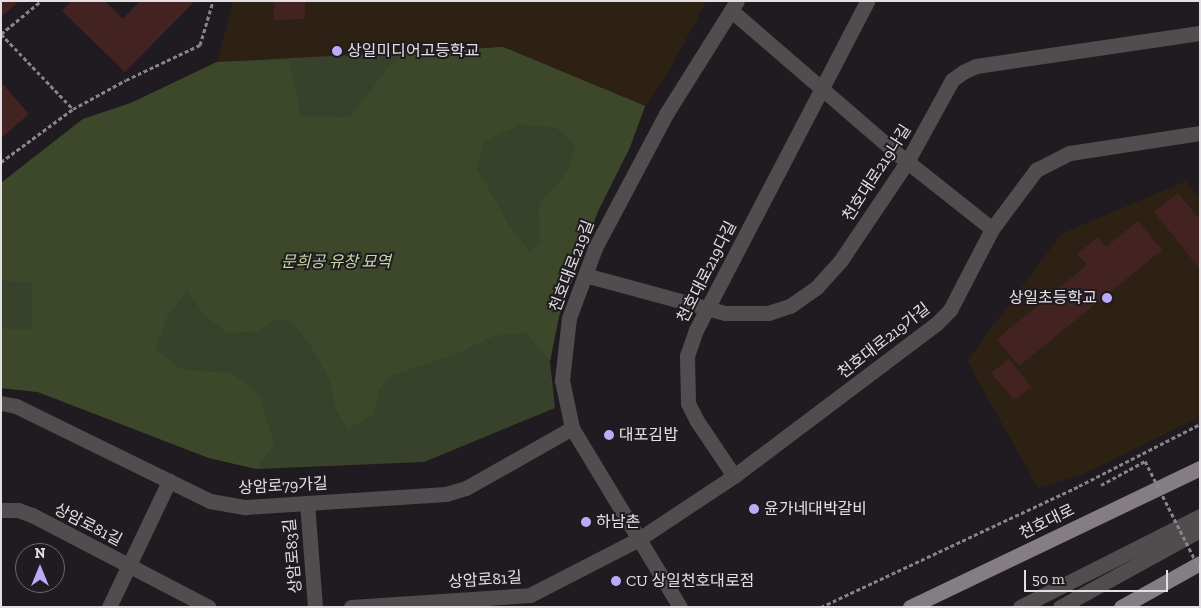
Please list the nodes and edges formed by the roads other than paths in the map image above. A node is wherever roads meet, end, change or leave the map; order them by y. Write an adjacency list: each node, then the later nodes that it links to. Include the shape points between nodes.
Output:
1 (868, 1): 4 (street, 천호대로219다길)
2 (735, 7): 4 (street); 8 (street, 천호대로219길, via 666,114 627,184)
3 (1200, 34): 6 (street, 천호대로219나길, via 976,66 952,80)
4 (822, 88): 6 (street); 9 (street, 천호대로219다길)
5 (1200, 134): 7 (street, 천호대로219가길, via 1070,153 1052,160 1036,170)
6 (907, 162): 7 (street); 9 (street, 천호대로219나길, via 841,260 816,288 790,306 768,312 725,312)
7 (992, 229): 13 (street, 천호대로219가길, via 950,310 937,323)
8 (585, 275): 9 (street, 천호대로219나길); 11 (street, 천호대로219길, via 570,318 562,380)
9 (707, 308): 13 (street, 천호대로219다길, via 687,356 688,403 696,421)
10 (1, 403): 14 (street, 상암로79가길, via 16,406)
11 (572, 428): 15 (street, 상암로79가길, via 466,488 446,494); 19 (street, 천호대로219길)
12 (1200, 468): 28 (main road, 천호대로)
13 (734, 476): 19 (street, 천호대로219가길)
14 (168, 481): 15 (street, 상암로79가길, via 210,501 230,506); 21 (street)
15 (306, 503): 25 (street, 상암로83길)
16 (1, 510): 21 (street, 상암로81길, via 18,510 32,515)
17 (1200, 516): 29 (street)
18 (1200, 530): 30 (street)
19 (639, 539): 22 (street, 상암로81길); 27 (street, 천호대로219길)
20 (1200, 564): 31 (main road)
21 (129, 566): 23 (street); 24 (street, 상암로81길)
22 (534, 601): 26 (street, 상암로81길)
23 (109, 607)
24 (210, 607)
25 (315, 607)
26 (351, 607)
27 (680, 607)
28 (910, 607)
29 (1020, 607)
30 (1060, 607)
31 (1120, 607)

